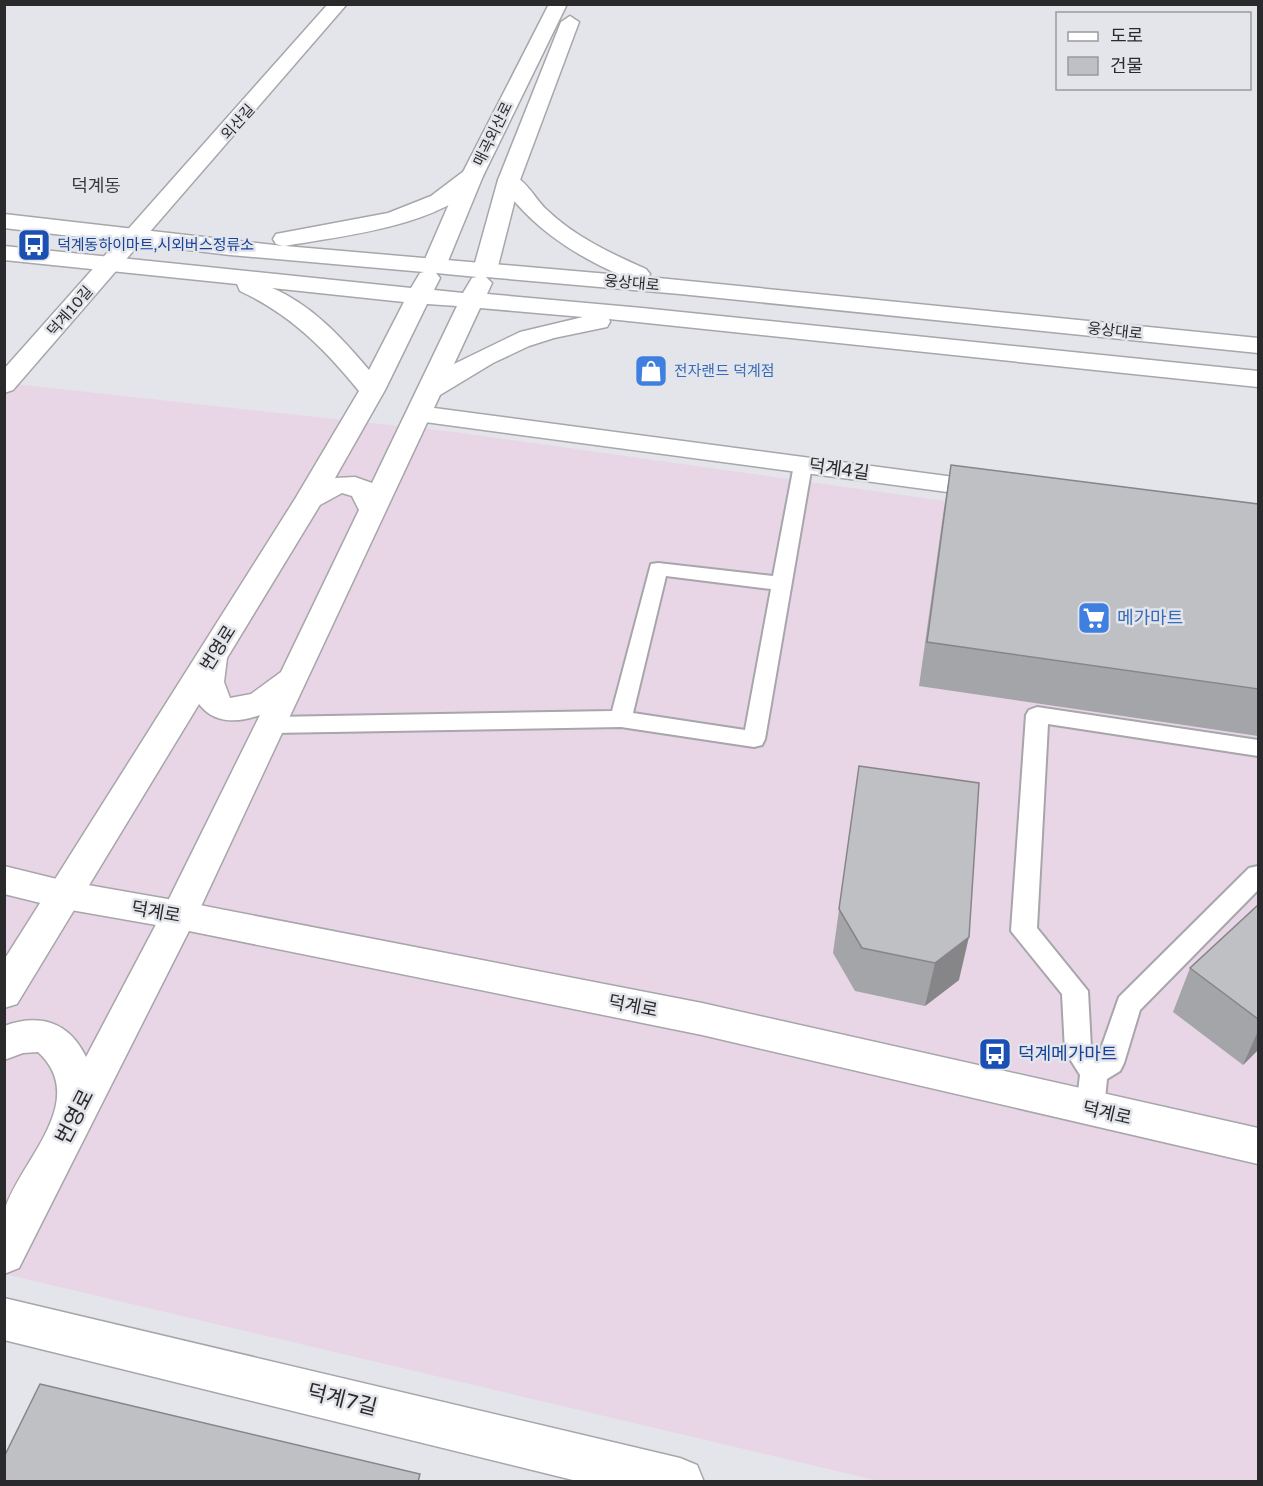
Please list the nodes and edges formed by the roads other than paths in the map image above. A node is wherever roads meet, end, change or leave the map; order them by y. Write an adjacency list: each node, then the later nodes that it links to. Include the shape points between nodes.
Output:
1 (338, 4): 7 (main road, 외산길, via 242,118)
2 (558, 4): 4 (main road, 매곡외산로)
3 (578, 4): 5 (main road, 매곡외산로)
4 (472, 176): 8 (main road, via 439,201 393,219); 11 (main road, 매곡외산로)
5 (509, 180): 12 (main road, 매곡외산로); 14 (main road, via 533,212 566,238 602,259)
6 (4, 221): 7 (main road, 웅상대로)
7 (133, 236): 8 (main road, 웅상대로); 10 (main road, 덕계10길)
8 (230, 248): 11 (main road, 웅상대로)
9 (4, 253): 10 (main road)
10 (111, 264): 13 (main road); 20 (main road, 덕계10길)
11 (434, 266): 12 (main road, 웅상대로); 15 (main road, 매곡외산로)
12 (485, 270): 14 (main road, 웅상대로); 16 (main road, 매곡외산로)
13 (221, 276): 15 (main road, 웅상대로); 21 (main road, via 268,294 309,319)
14 (668, 286): 18 (main road, 웅상대로)
15 (419, 296): 16 (main road, 웅상대로); 21 (main road, 번영로)
16 (472, 301): 17 (main road, 웅상대로); 22 (main road, 매곡외산로)
17 (642, 315): 19 (main road, 웅상대로); 22 (main road, via 562,328 521,340 489,355)
18 (1258, 346)
19 (1258, 379)
20 (4, 385)
21 (372, 390): 25 (main road, 번영로)
22 (424, 402): 23 (main road, 덕계4길); 26 (main road, 매곡외산로)
23 (803, 465): 24 (main road, 덕계4길); 27 (lane)
24 (1013, 492)
25 (309, 499): 26 (main road, via 336,485 351,484 363,488); 28 (main road, 번영로)
26 (373, 509): 29 (main road, 매곡외산로)
27 (782, 584): 30 (lane, via 658,569); 30 (lane, via 754,739)
28 (212, 657): 29 (main road, via 207,693 216,705 231,710 269,699); 35 (main road, 번영로)
29 (296, 674): 31 (main road, 번영로)
30 (621, 719): 31 (lane)
31 (272, 725): 36 (main road, 번영로)
32 (1258, 748): 39 (lane, via 1037,715 1024,931 1075,991 1078,1052)
33 (1258, 875): 39 (lane, via 1128,1005 1112,1063)
34 (4, 880): 35 (main road, 덕계로)
35 (65, 896): 36 (main road, 덕계로); 37 (main road, 번영로)
36 (178, 915): 40 (main road, 덕계로, via 702,1020); 41 (main road, 번영로)
37 (4, 993)
38 (4, 1044): 41 (main road, via 20,1037 46,1036 63,1050 75,1076)
39 (1094, 1073): 40 (lane)
40 (1090, 1109): 42 (main road, 덕계로)
41 (76, 1116): 43 (main road, 번영로)
42 (1258, 1146)
43 (4, 1254)
44 (4, 1318): 45 (main road, 덕계7길)
45 (680, 1482)

